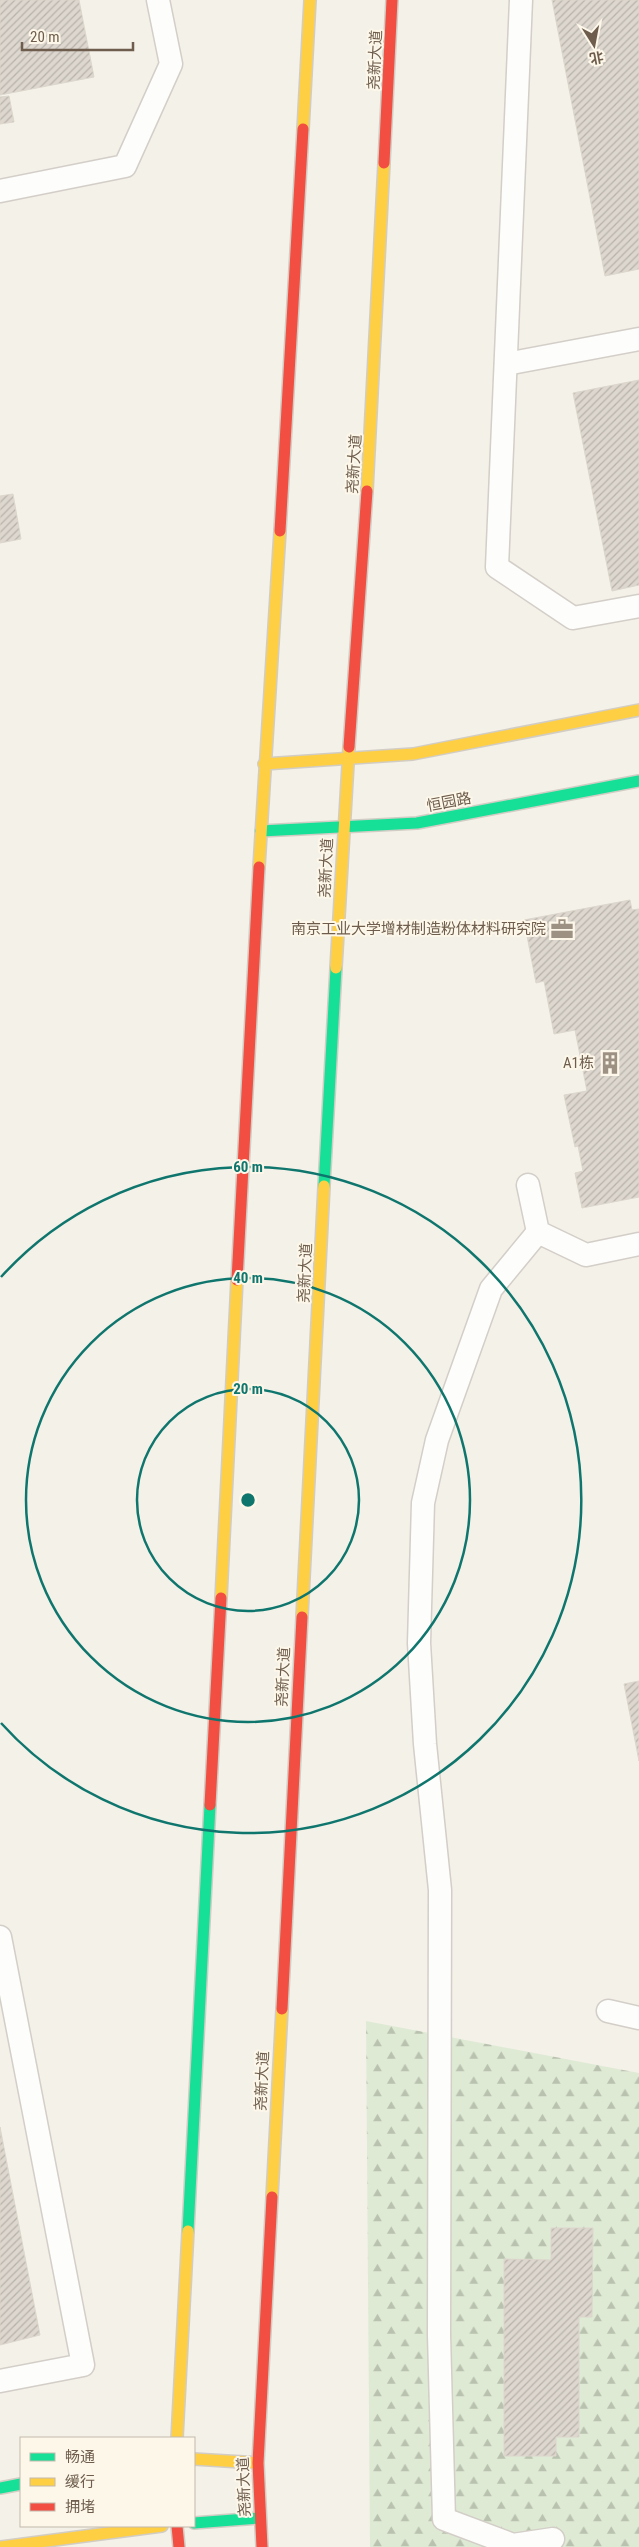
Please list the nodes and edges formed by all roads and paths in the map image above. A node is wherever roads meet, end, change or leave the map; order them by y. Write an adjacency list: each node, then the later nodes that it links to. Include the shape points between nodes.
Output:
1 (158, 0): 5 (lane, via 171,64 124,166)
2 (310, 0): 11 (main road, via 287,436)
3 (392, 0): 10 (main road, 尧新大道, via 371,441)
4 (521, 0): 7 (lane)
5 (0, 191)
6 (639, 339): 7 (lane)
7 (506, 364): 8 (lane, via 497,567 573,618)
8 (639, 606)
9 (639, 710): 10 (main road, via 413,754)
10 (349, 759): 11 (main road); 13 (main road, 尧新大道)
11 (264, 764): 14 (main road)
12 (639, 781): 13 (main road, 恒园路, via 417,823)
13 (343, 828): 14 (main road, 恒园路); 24 (main road, 尧新大道)
14 (261, 832): 22 (main road)
15 (528, 1185): 16 (lane)
16 (538, 1232): 17 (lane, via 586,1255); 31 (lane, via 491,1289 437,1440 423,1503 419,1643 440,1890 439,2335 444,2519 513,2545)
17 (639, 1244)
18 (0, 1937): 21 (lane, via 83,2365)
19 (608, 2011): 20 (lane)
20 (639, 2018)
21 (0, 2381)
22 (177, 2437)
23 (195, 2459): 24 (main road)
24 (258, 2463): 27 (main road, 尧新大道)
25 (20, 2484): 26 (main road)
26 (0, 2488)
27 (260, 2518): 28 (main road); 34 (main road, 尧新大道)
28 (195, 2523)
29 (154, 2527): 32 (main road)
30 (177, 2527): 33 (main road)
31 (553, 2539)
32 (1, 2547)
33 (179, 2547)
34 (262, 2547)

